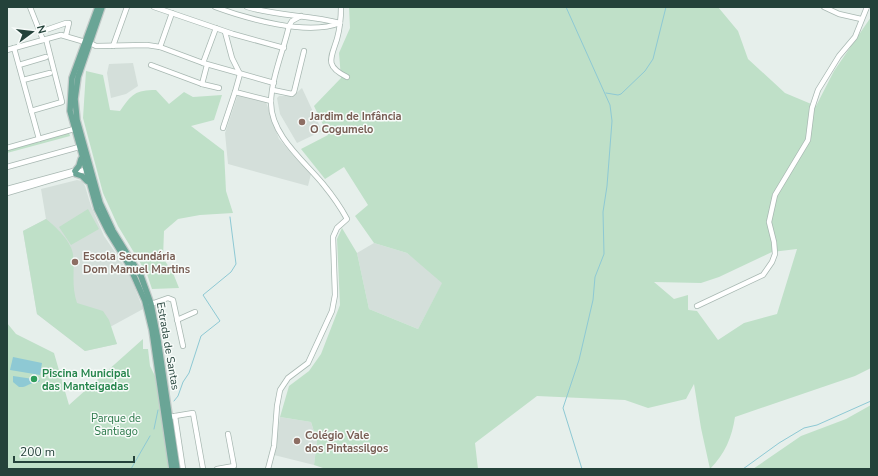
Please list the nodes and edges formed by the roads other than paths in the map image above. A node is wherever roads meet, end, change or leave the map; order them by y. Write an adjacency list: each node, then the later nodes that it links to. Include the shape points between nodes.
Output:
1 (30, 7): 21 (street)
2 (98, 7): 25 (main road)
3 (102, 7): 25 (main road)
4 (127, 7): 26 (street)
5 (154, 7): 12 (street)
6 (215, 7): 18 (street, via 253,19)
7 (247, 7): 13 (street)
8 (273, 7): 13 (street)
9 (341, 7): 17 (street)
10 (824, 7): 16 (street, via 839,14)
11 (867, 7): 16 (street)
12 (172, 13): 19 (street); 27 (street)
13 (272, 13): 14 (street)
14 (301, 16): 15 (street); 18 (street)
15 (316, 18): 17 (street); 20 (street, via 322,24)
16 (861, 19): 60 (street, via 855,38 839,56 818,90 812,108 808,140 775,195 769,222 774,254 769,267 763,275)
17 (340, 23): 20 (street); 38 (street, via 330,54 331,62 337,72)
18 (289, 26): 20 (street); 29 (street)
19 (216, 28): 22 (street); 33 (street)
20 (315, 29)
21 (40, 32): 23 (street, via 66,23 69,24); 24 (street)
22 (225, 32): 29 (street); 37 (street, via 232,58)
23 (66, 35): 24 (street); 25 (street)
24 (45, 39): 28 (street); 46 (street, via 62,102)
25 (87, 42): 26 (street, via 96,46); 48 (main road, via 70,89 70,111); 54 (main road, via 78,77 75,105)
26 (113, 46): 27 (street)
27 (160, 47): 33 (street)
28 (14, 48): 30 (street); 34 (street)
29 (284, 48): 40 (street)
30 (7, 50)
31 (304, 51): 43 (street, via 294,92 288,94)
32 (46, 57): 34 (street)
33 (205, 64): 37 (street); 41 (street)
34 (19, 65): 39 (street)
35 (151, 65): 41 (street)
36 (50, 73): 39 (street)
37 (240, 74): 40 (street); 44 (street)
38 (347, 77)
39 (23, 80): 46 (street)
40 (274, 82): 43 (street)
41 (202, 84): 42 (street)
42 (219, 88)
43 (273, 90): 45 (street)
44 (235, 92): 45 (street); 47 (street)
45 (271, 101): 71 (street, via 274,116 285,140 332,195 347,219 336,228 333,237 335,295 332,311 308,363 288,378 280,390 274,446)
46 (31, 111): 49 (street)
47 (223, 128)
48 (74, 129): 49 (street); 51 (main road)
49 (39, 139): 50 (street)
50 (7, 148)
51 (79, 148): 52 (main road); 53 (street)
52 (81, 157): 54 (main road); 55 (main road)
53 (7, 167)
54 (87, 169): 55 (street); 56 (main road, Estrada de Santas); 59 (main road, Estrada de Santas, via 108,222 137,269)
55 (75, 172): 56 (main road); 57 (street); 58 (street)
56 (89, 184): 66 (main road, Estrada de Santas, via 102,220 130,265 145,301 152,330)
57 (7, 189)
58 (7, 193)
59 (151, 304): 62 (street, via 172,299); 64 (main road, Estrada de Santas)
60 (697, 306)
61 (195, 312): 62 (street)
62 (177, 320): 63 (street)
63 (183, 346)
64 (172, 416): 67 (main road, Estrada de Santas); 68 (street); 69 (street, via 193,413)
65 (228, 434): 70 (street, via 234,466)
66 (172, 469)
67 (177, 469)
68 (183, 469)
69 (203, 469)
70 (217, 469)
71 (268, 469)

